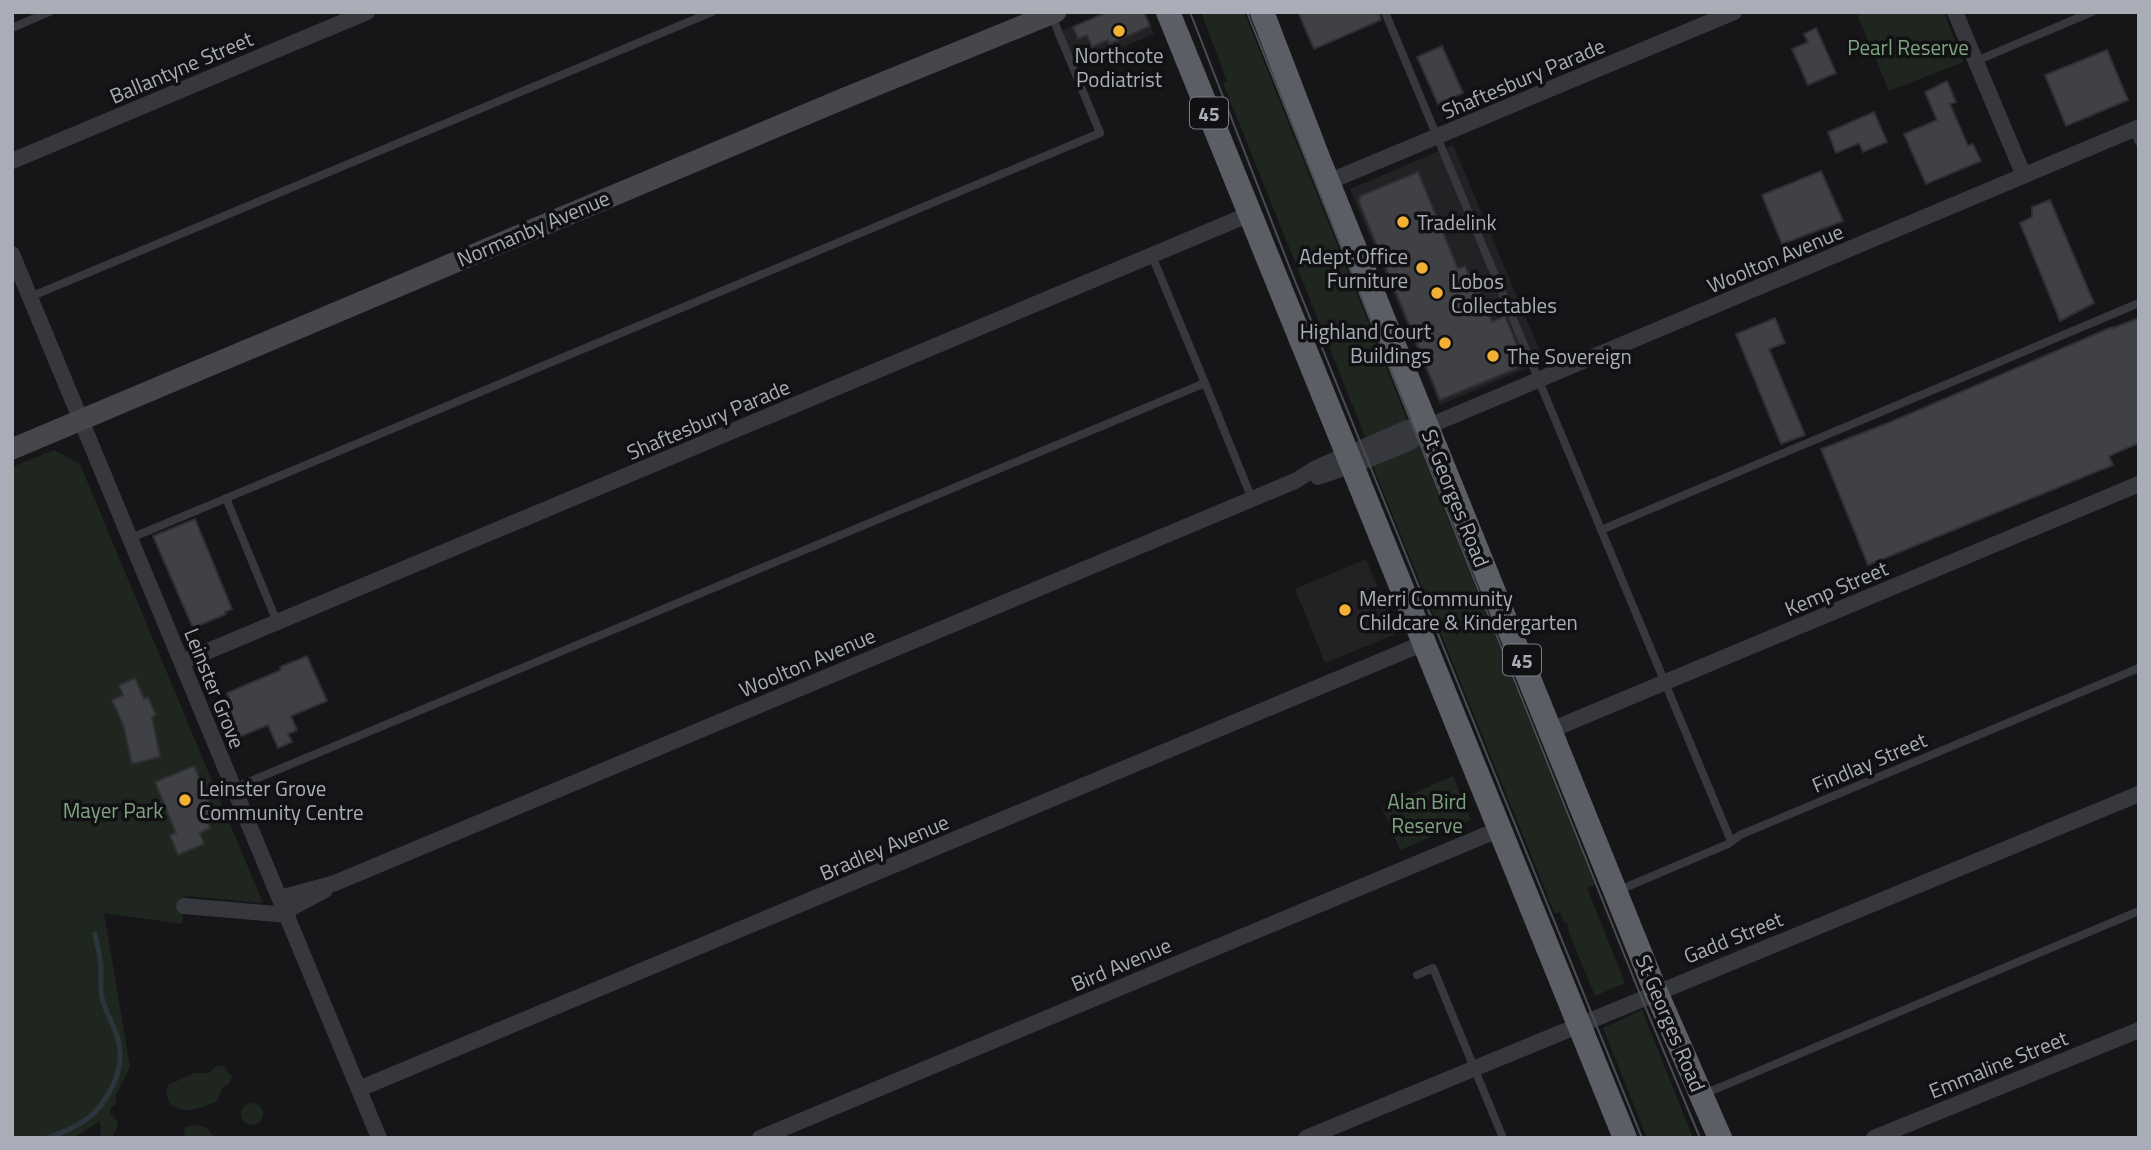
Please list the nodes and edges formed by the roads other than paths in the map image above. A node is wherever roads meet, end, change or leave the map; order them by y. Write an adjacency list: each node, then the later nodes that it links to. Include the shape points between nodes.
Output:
1 (50, 12): 11 (lane)
2 (367, 12): 15 (street, Ballantyne Street)
3 (712, 12): 21 (lane)
4 (1168, 12): 18 (highway, 45)
5 (1262, 12): 17 (highway, St Georges Road / 45)
6 (1385, 12): 14 (lane)
7 (1734, 12): 14 (street, Shaftesbury Parade)
8 (1955, 12): 12 (street)
9 (2092, 12): 12 (lane)
10 (1052, 13): 25 (main road, Normanby Avenue); 30 (lane, via 1100,133)
11 (12, 28)
12 (1976, 61): 16 (street)
13 (2137, 133): 16 (street, Woolton Avenue)
14 (1437, 137): 17 (street, Shaftesbury Parade); 23 (lane)
15 (12, 161)
16 (2024, 176): 23 (street, Woolton Avenue)
17 (1328, 182): 26 (highway, St Georges Road / 45)
18 (1250, 214): 19 (street, Shaftesbury Parade); 28 (highway, 45)
19 (1152, 256): 24 (lane); 34 (street, Shaftesbury Parade)
20 (13, 260): 21 (street, Leinster Grove)
21 (30, 297): 25 (street, Leinster Grove)
22 (2139, 303): 32 (lane)
23 (1540, 380): 26 (street, Woolton Avenue); 32 (lane)
24 (1205, 383): 31 (lane); 40 (lane)
25 (81, 421): 27 (main road, Normanby Avenue); 33 (street, Leinster Grove)
26 (1427, 427): 28 (street, Woolton Avenue, via 1411,442); 39 (highway, St Georges Road / 45)
27 (12, 449)
28 (1350, 460): 31 (street, Woolton Avenue, via 1322,476 1295,481); 35 (highway, 45)
29 (2139, 484): 38 (street, Kemp Street)
30 (226, 498): 33 (lane); 34 (lane)
31 (1252, 499): 46 (street, Woolton Avenue, via 335,883 313,898)
32 (1601, 530): 38 (lane)
33 (131, 538): 36 (street, Leinster Grove)
34 (277, 622): 36 (street, Shaftesbury Parade)
35 (1424, 643): 42 (highway, 45); 53 (street, Bradley Avenue)
36 (182, 662): 40 (street, Leinster Grove)
37 (2139, 668): 43 (lane, Findlay Street)
38 (1665, 682): 39 (street, Kemp Street); 43 (lane)
39 (1550, 730): 44 (highway, St Georges Road / 45)
40 (234, 788): 46 (street, Leinster Grove)
41 (2139, 794): 49 (street, Gadd Street)
42 (1500, 829): 50 (highway, 45); 56 (street, Bird Avenue)
43 (1731, 841): 44 (lane, Findlay Street)
44 (1615, 892): 49 (highway, St Georges Road / 45)
45 (184, 906): 46 (street)
46 (285, 908): 53 (street, Leinster Grove)
47 (2139, 911): 54 (lane)
48 (1417, 975): 52 (lane, via 1433,968)
49 (1656, 992): 50 (street, Gadd Street); 54 (highway, St Georges Road / 45)
50 (1580, 1024): 52 (street, Gadd Street); 59 (highway, 45)
51 (2139, 1030): 61 (street, Emmaline Street)
52 (1475, 1068): 57 (street, Gadd Street); 58 (lane)
53 (359, 1089): 55 (street, Leinster Grove)
54 (1702, 1095): 60 (highway, St Georges Road / 45)
55 (379, 1138)
56 (760, 1138)
57 (1306, 1138)
58 (1503, 1138)
59 (1625, 1138)
60 (1720, 1138)
61 (1874, 1138)

